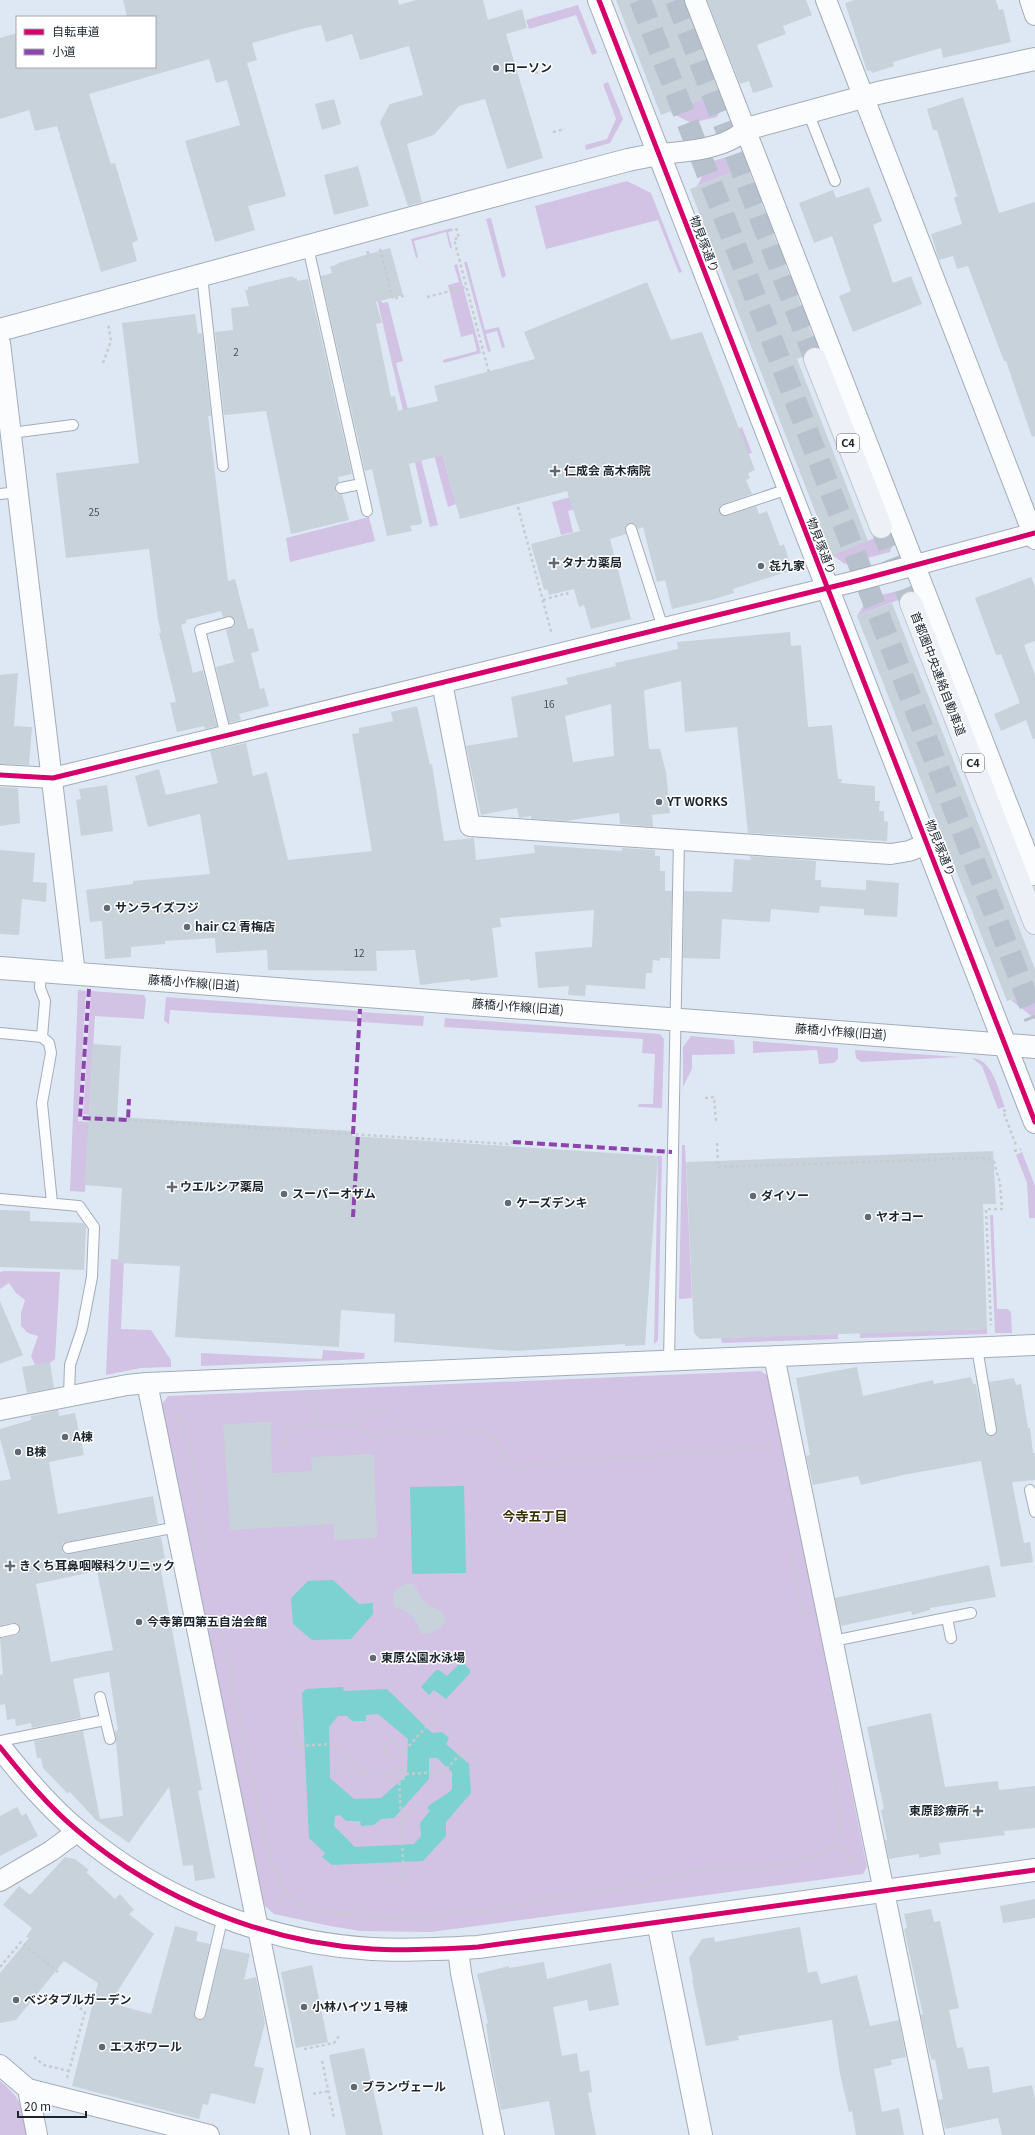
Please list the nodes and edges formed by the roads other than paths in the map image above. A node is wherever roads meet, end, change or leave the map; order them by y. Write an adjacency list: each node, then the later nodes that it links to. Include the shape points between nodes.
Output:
1 (599, 0): 10 (street, 物見塚通り)
2 (695, 0): 9 (street)
3 (826, 0): 7 (street)
4 (1030, 0): 5 (street)
5 (1035, 15)
6 (1035, 59): 7 (street)
7 (864, 97): 8 (street); 28 (street)
8 (808, 112): 9 (street); 11 (lane)
9 (746, 129): 10 (street, via 734,129); 29 (street)
10 (658, 154): 12 (street); 22 (street, 物見塚通り)
11 (835, 181)
12 (308, 247): 13 (street); 20 (lane)
13 (202, 276): 14 (street); 19 (lane)
14 (0, 330)
15 (0, 343): 18 (street)
16 (815, 359): 26 (highway, C4)
17 (73, 425): 18 (lane)
18 (11, 433): 23 (street)
19 (223, 466)
20 (361, 484): 21 (lane); 25 (lane)
21 (341, 488)
22 (788, 489): 24 (lane); 30 (street, 物見塚通り)
23 (9, 493): 37 (street)
24 (724, 510)
25 (367, 511)
26 (881, 527)
27 (631, 529): 33 (lane)
28 (1034, 535): 29 (street)
29 (914, 565): 30 (street); 40 (street)
30 (827, 588): 33 (street); 39 (street, 物見塚通り)
31 (910, 603): 41 (highway, 首都圏中央連絡自動車道 / C4)
32 (229, 622): 35 (lane, via 200,630)
33 (663, 628): 34 (street)
34 (442, 683): 35 (street); 38 (street, via 470,826)
35 (226, 736): 37 (street)
36 (0, 775): 37 (street)
37 (53, 778): 44 (street)
38 (679, 839): 39 (street, via 891,854); 45 (lane)
39 (927, 844): 48 (street, 物見塚通り)
40 (1035, 875)
41 (1035, 923)
42 (0, 968): 43 (street, 藤橋小作線(旧道))
43 (42, 971): 44 (street, 藤橋小作線(旧道)); 47 (lane, via 40,988 46,1001)
44 (75, 974): 45 (street, 藤橋小作線(旧道))
45 (676, 1019): 48 (street, 藤橋小作線(旧道)); 56 (lane)
46 (0, 1033): 47 (lane)
47 (42, 1037): 52 (lane, via 49,1043 51,1053 42,1103)
48 (1006, 1045): 49 (street, 藤橋小作線(旧道)); 50 (street, 物見塚通り)
49 (1035, 1047)
50 (1035, 1122)
51 (0, 1199): 52 (lane)
52 (52, 1203): 58 (lane, via 79,1206 94,1228 92,1277 82,1329 70,1365)
53 (1035, 1345): 54 (street)
54 (977, 1348): 55 (street); 60 (lane)
55 (774, 1356): 56 (street); 70 (street)
56 (669, 1361): 57 (street, via 313,1376)
57 (148, 1389): 58 (street); 63 (street)
58 (69, 1396): 59 (street)
59 (0, 1410)
60 (991, 1430)
61 (1030, 1490): 62 (lane)
62 (1035, 1510)
63 (177, 1527): 64 (lane); 82 (street)
64 (68, 1548)
65 (971, 1613): 66 (lane)
66 (947, 1618): 69 (lane); 70 (lane)
67 (14, 1629): 68 (lane)
68 (0, 1632)
69 (951, 1638)
70 (833, 1641): 79 (street)
71 (100, 1697): 72 (lane)
72 (105, 1720): 73 (lane); 74 (lane)
73 (110, 1739)
74 (0, 1741)
75 (0, 1747): 76 (street, via 44,1799)
76 (78, 1831): 78 (street, via 51,1851); 80 (street, via 137,1873 170,1892)
77 (1035, 1870): 79 (street)
78 (0, 1881)
79 (883, 1891): 81 (street); 93 (street)
80 (223, 1916): 82 (street); 84 (lane)
81 (658, 1922): 83 (street); 92 (street)
82 (258, 1928): 83 (street, via 313,1942 371,1949); 90 (street)
83 (458, 1948): 91 (street)
84 (200, 2014)
85 (0, 2066): 86 (street)
86 (28, 2089): 87 (street); 88 (street)
87 (164, 2129): 89 (street)
88 (37, 2135)
89 (209, 2135)
90 (300, 2135)
91 (494, 2135)
92 (701, 2135)
93 (934, 2135)

